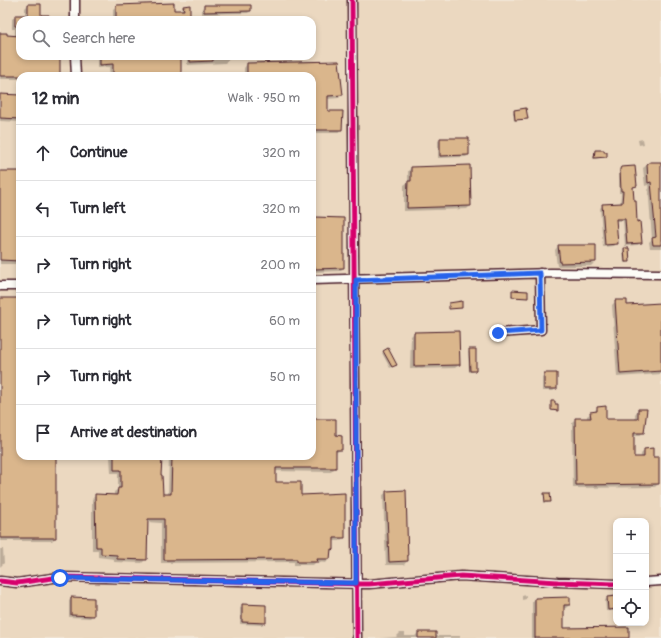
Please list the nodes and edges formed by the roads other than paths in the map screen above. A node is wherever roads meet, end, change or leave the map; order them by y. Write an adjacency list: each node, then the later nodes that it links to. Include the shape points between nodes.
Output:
1 (75, 0): 3 (street)
2 (352, 0): 9 (street)
3 (75, 16)
4 (76, 60): 5 (street)
5 (76, 72)
6 (540, 273): 7 (street); 9 (street); 12 (street, via 541,330)
7 (661, 274)
8 (316, 280): 9 (street)
9 (356, 280): 16 (street)
10 (0, 286): 11 (street)
11 (16, 286)
12 (498, 333)
13 (0, 581): 16 (street, via 17,583 60,578)
14 (661, 581): 15 (street)
15 (649, 582)
16 (356, 583): 17 (street, via 461,576); 18 (street)
17 (613, 584)
18 (357, 638)

